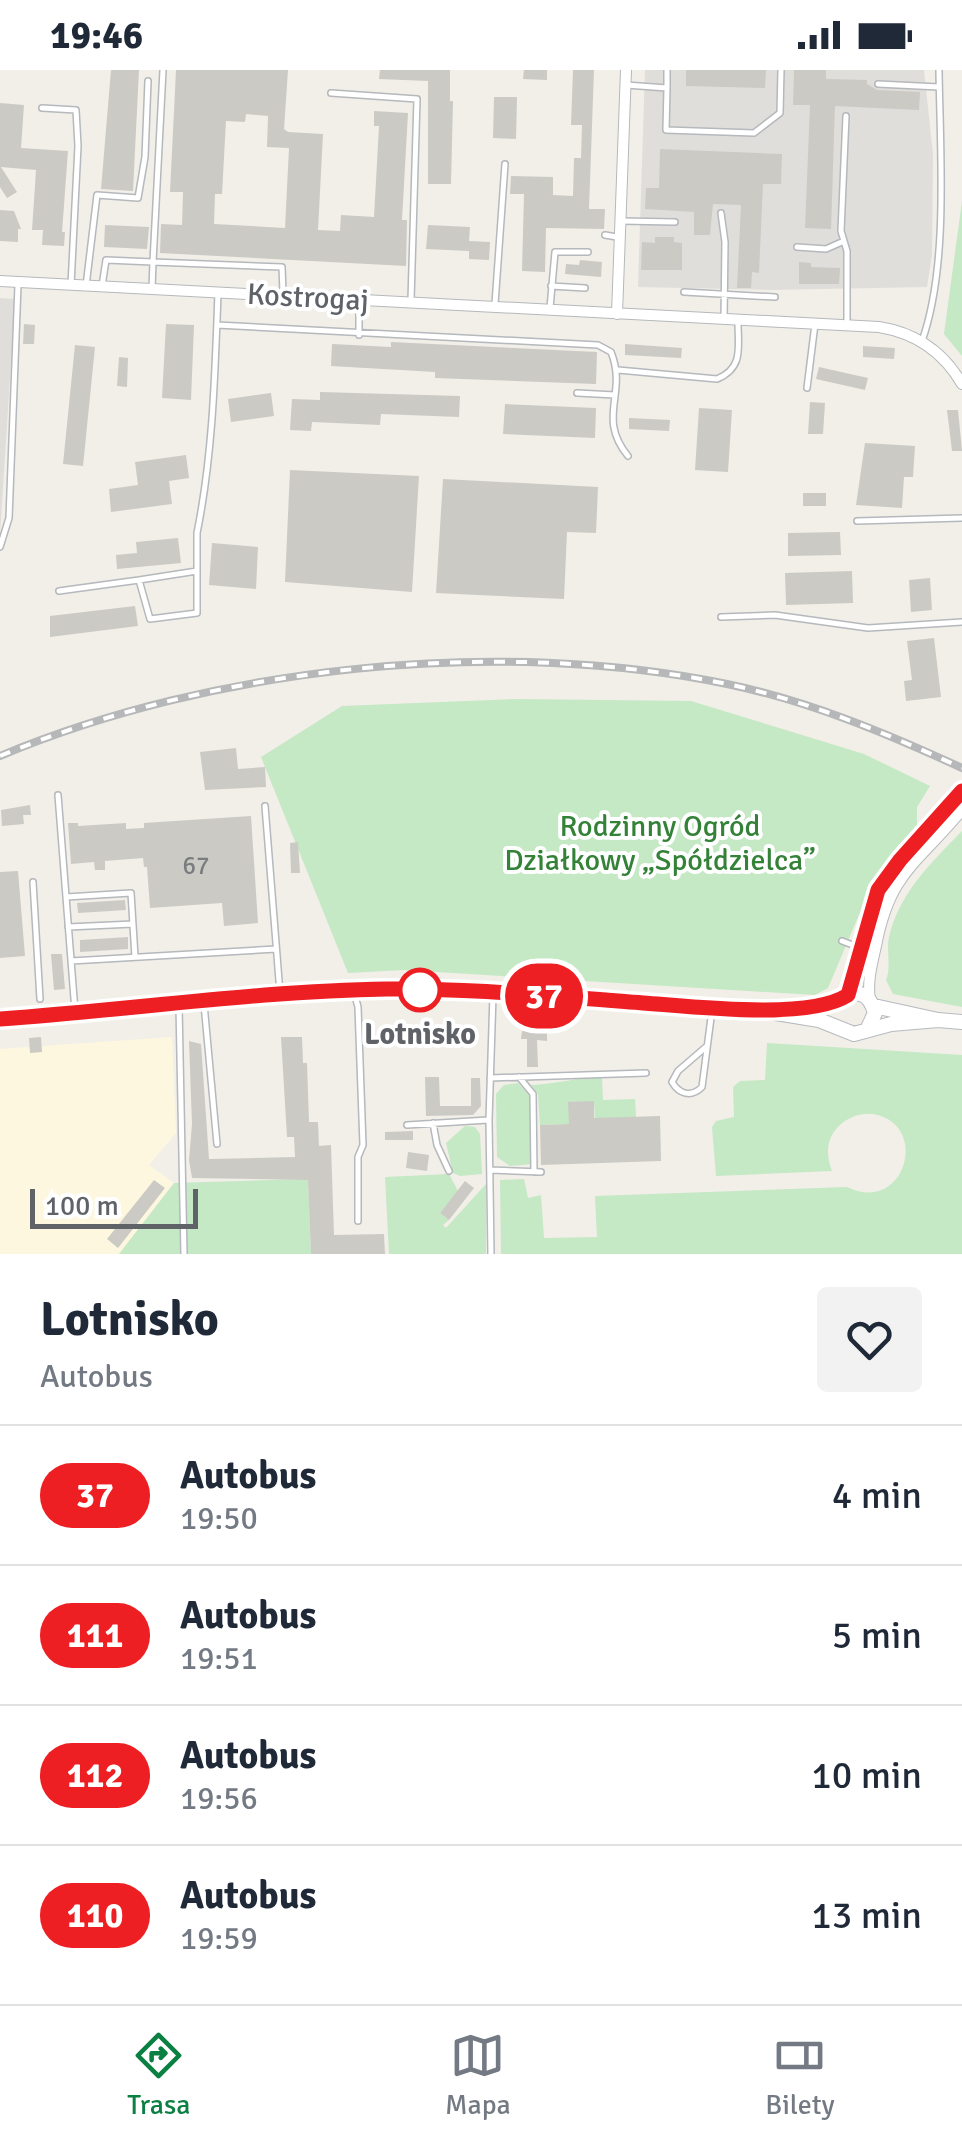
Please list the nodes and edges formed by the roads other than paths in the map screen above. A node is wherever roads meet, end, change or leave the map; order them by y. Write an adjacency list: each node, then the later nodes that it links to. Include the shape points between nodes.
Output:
1 (164, 70): 23 (lane)
2 (626, 70): 8 (street)
3 (668, 70): 10 (lane)
4 (781, 70): 10 (lane, via 780,114 754,133 666,130)
5 (939, 70): 9 (lane)
6 (148, 80): 27 (lane, via 138,198 96,196)
7 (878, 84): 9 (lane)
8 (626, 85): 10 (lane); 16 (street)
9 (939, 87): 48 (lane, via 938,258)
10 (668, 88)
11 (330, 93): 38 (lane, via 417,99)
12 (42, 108): 26 (lane, via 76,110)
13 (846, 116): 20 (lane)
14 (505, 164): 39 (lane)
15 (720, 213): 34 (lane)
16 (621, 221): 17 (lane); 19 (street)
17 (675, 222)
18 (604, 235): 19 (lane)
19 (620, 237): 41 (street)
20 (844, 241): 21 (lane); 46 (lane)
21 (797, 247)
22 (588, 252): 29 (lane, via 555,252)
23 (153, 262): 28 (lane, via 106,260); 31 (lane); 35 (lane, via 282,266)
24 (0, 281): 25 (street, Kostrogaj)
25 (18, 282): 26 (street, Kostrogaj); 57 (lane, via 9,518)
26 (71, 285): 27 (street, Kostrogaj)
27 (86, 286): 28 (street, Kostrogaj)
28 (102, 286): 31 (street, Kostrogaj)
29 (551, 286): 30 (lane); 40 (lane)
30 (584, 288)
31 (152, 289): 32 (street, Kostrogaj)
32 (218, 292): 35 (street, Kostrogaj); 45 (lane)
33 (684, 292): 34 (lane)
34 (724, 295): 36 (lane); 42 (lane)
35 (284, 296): 37 (street, Kostrogaj)
36 (775, 298)
37 (359, 300): 38 (street, Kostrogaj); 47 (lane)
38 (411, 303): 39 (street, Kostrogaj)
39 (495, 308): 40 (street, Kostrogaj)
40 (550, 310): 41 (street, Kostrogaj)
41 (617, 314): 42 (street, Kostrogaj)
42 (724, 320): 43 (street, Kostrogaj)
43 (738, 320): 44 (street, Kostrogaj); 49 (lane, via 738,361 718,379)
44 (815, 324): 46 (street, Kostrogaj); 51 (lane)
45 (217, 325): 47 (lane); 58 (lane)
46 (847, 326): 48 (street, Kostrogaj, via 888,329)
47 (359, 335): 49 (lane, via 598,345 611,352)
48 (922, 342): 50 (street, via 948,362)
49 (618, 370): 53 (lane)
50 (962, 384)
51 (807, 388)
52 (577, 392): 53 (lane)
53 (615, 395): 54 (lane, via 614,438)
54 (628, 456)
55 (962, 518): 56 (lane)
56 (858, 521)
57 (0, 547)
58 (198, 571): 59 (lane); 59 (lane, via 197,613 150,619)
59 (140, 580): 60 (lane)
60 (59, 590)
61 (722, 618): 62 (lane, via 775,616 868,628)
62 (962, 622)
63 (962, 791): 72 (street, via 878,890)
64 (58, 795): 68 (lane)
65 (265, 806): 73 (lane)
66 (962, 810): 76 (street, via 889,894)
67 (33, 882): 81 (lane)
68 (66, 897): 69 (lane, via 131,893); 70 (lane)
69 (133, 924): 70 (lane); 74 (lane)
70 (68, 927): 75 (lane)
71 (842, 941): 72 (lane)
72 (862, 948): 76 (lane); 80 (street)
73 (276, 949): 74 (lane); 79 (lane)
74 (135, 958): 75 (lane)
75 (72, 961): 87 (lane)
76 (872, 962): 84 (street)
77 (354, 991): 78 (main road); 79 (main road); 103 (lane, via 362,1145)
78 (493, 992): 85 (main road); 96 (lane)
79 (280, 995): 82 (main road)
80 (843, 998): 84 (main road, via 859,994); 86 (main road, via 820,1007); 91 (main road, via 835,1018)
81 (40, 999)
82 (204, 1001): 83 (main road); 100 (lane)
83 (178, 1003): 87 (main road); 104 (lane)
84 (872, 1004): 89 (main road); 92 (main road, via 875,1020)
85 (712, 1007): 86 (main road); 93 (lane)
86 (751, 1009): 91 (main road)
87 (75, 1014): 88 (main road)
88 (0, 1019)
89 (938, 1020): 90 (main road); 92 (main road)
90 (962, 1022)
91 (842, 1030): 92 (main road)
92 (867, 1030)
93 (707, 1046): 93 (lane, via 702,1087 677,1091 672,1082 678,1071)
94 (646, 1074): 95 (lane)
95 (518, 1077): 96 (lane); 101 (lane, via 533,1094 538,1172)
96 (490, 1078): 97 (lane)
97 (488, 1120): 98 (lane); 101 (lane)
98 (433, 1123): 99 (lane); 102 (lane)
99 (406, 1124)
100 (217, 1144)
101 (490, 1170): 105 (lane)
102 (449, 1171)
103 (358, 1222)
104 (184, 1254)
105 (491, 1254)

